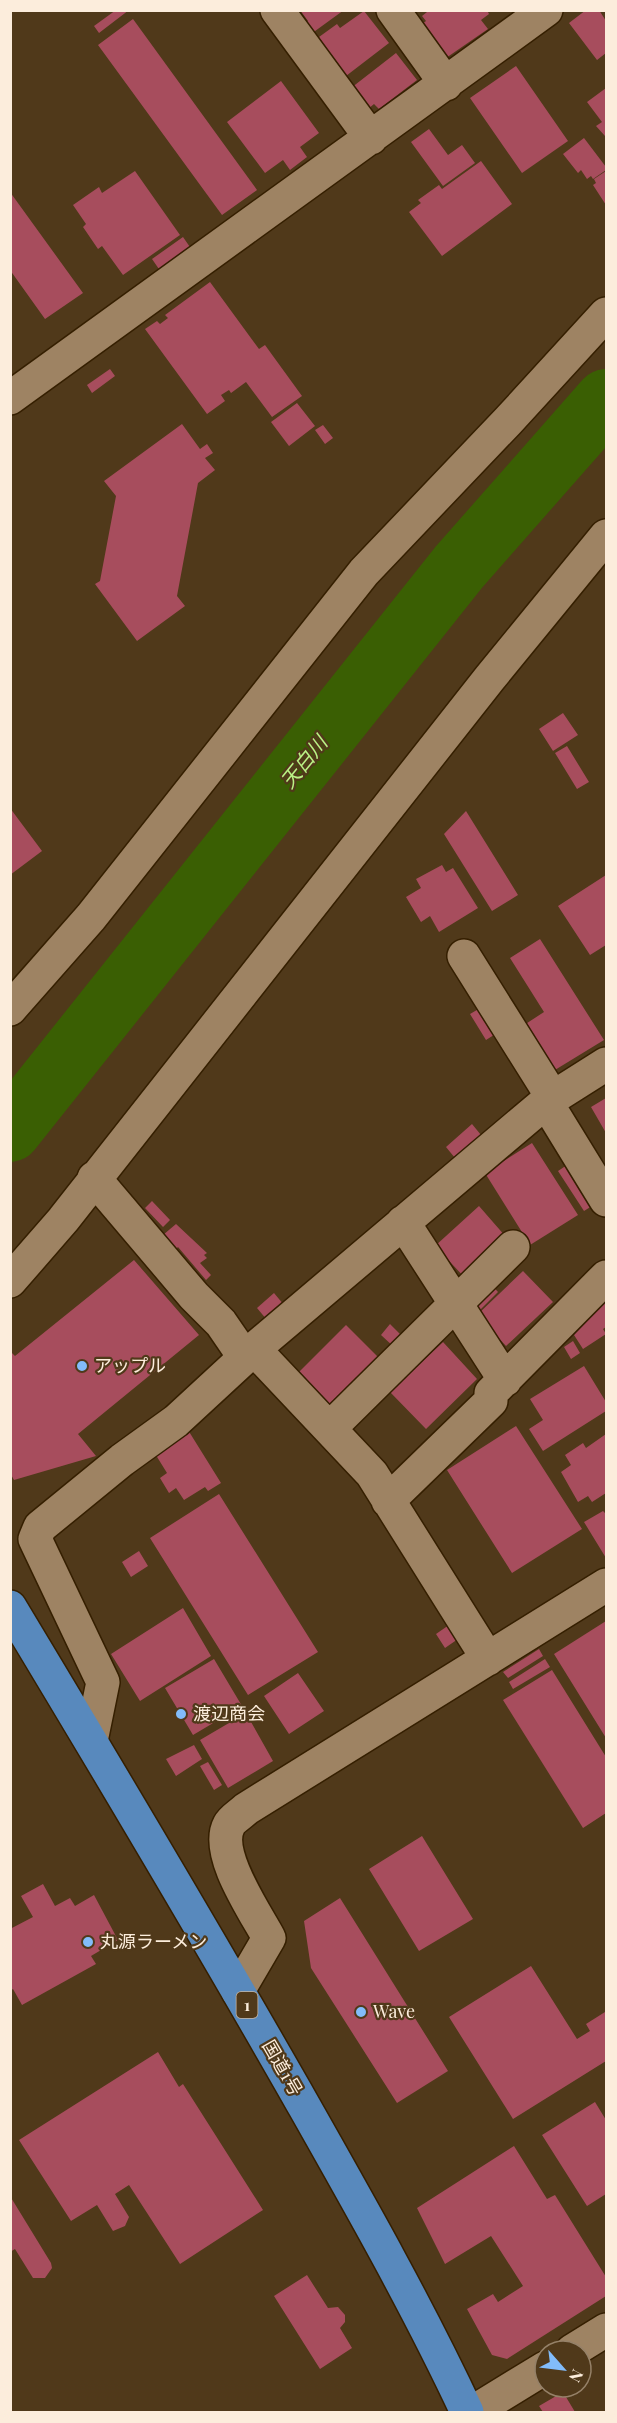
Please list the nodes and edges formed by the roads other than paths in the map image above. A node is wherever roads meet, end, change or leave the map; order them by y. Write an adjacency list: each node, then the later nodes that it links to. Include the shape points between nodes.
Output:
1 (277, 10): 5 (street)
2 (393, 10): 4 (street)
3 (546, 10): 4 (street)
4 (446, 84): 5 (street)
5 (371, 138): 7 (street)
6 (606, 314): 10 (street, via 364,572 91,917)
7 (10, 398)
8 (606, 536): 13 (street)
9 (464, 956): 12 (street)
10 (10, 1009)
11 (606, 1064): 12 (street)
12 (550, 1100): 14 (street); 15 (street)
13 (94, 1178): 18 (street); 20 (street, via 194,1296)
14 (606, 1200)
15 (403, 1222): 19 (street); 20 (street)
16 (513, 1247): 19 (street)
17 (606, 1277): 21 (street)
18 (10, 1281)
19 (456, 1304): 21 (street); 22 (street)
20 (249, 1353): 22 (street); 27 (street, via 176,1422 40,1527 35,1539 104,1682)
21 (505, 1380): 23 (street, via 491,1393 491,1401)
22 (330, 1428): 23 (street, via 372,1473)
23 (388, 1501): 26 (street)
24 (606, 1585): 26 (street)
25 (10, 1607): 27 (highway, 国道1号 / 1)
26 (488, 1659): 28 (street, via 246,1809 229,1825 224,1845 229,1863 268,1938)
27 (91, 1741): 28 (highway, 国道1号 / 1)
28 (238, 1991): 32 (highway, 国道1号 / 1, via 377,2235)
29 (606, 2330): 30 (street)
30 (591, 2339)
31 (533, 2375): 33 (street)
32 (467, 2412)
33 (473, 2412)

